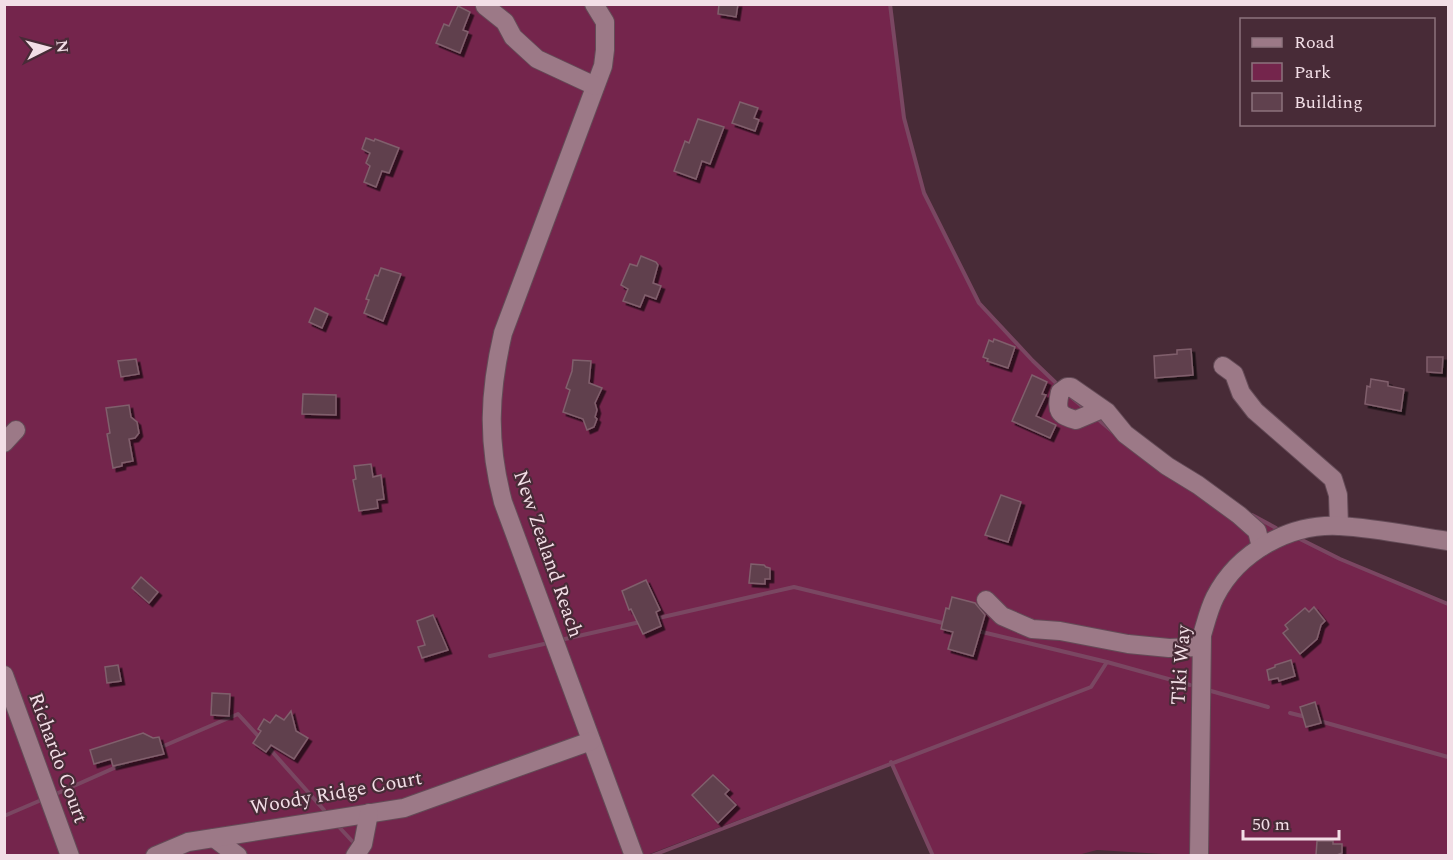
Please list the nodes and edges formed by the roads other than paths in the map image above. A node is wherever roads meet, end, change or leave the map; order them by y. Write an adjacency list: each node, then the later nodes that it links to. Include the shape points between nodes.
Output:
1 (594, 4): 3 (street, New Zealand Reach, via 605,22 603,66)
2 (485, 6): 3 (street, via 505,22 513,37 537,59)
3 (596, 86): 12 (street, New Zealand Reach, via 503,333 491,404 493,453 504,502)
4 (1223, 366): 6 (street, via 1234,374 1241,393 1255,411 1333,479)
5 (1102, 409): 8 (street, via 1125,434 1239,515 1257,531)
6 (1339, 526): 7 (street, Tiki Way); 8 (street, Tiki Way, via 1294,531)
7 (1449, 541)
8 (1261, 547): 10 (street, Tiki Way, via 1234,569 1216,595)
9 (986, 600): 10 (street, via 1002,616 1032,629 1128,644)
10 (1201, 647): 20 (street, Tiki Way)
11 (4, 675): 15 (street, Richardo Court)
12 (591, 741): 13 (street, Woody Ridge Court, via 422,802); 19 (street, New Zealand Reach)
13 (369, 813): 14 (street, Woody Ridge Court); 18 (street, via 363,844)
14 (214, 838): 16 (street, Woody Ridge Court, via 188,842); 17 (street)
15 (70, 855)
16 (155, 855)
17 (238, 855)
18 (355, 855)
19 (634, 855)
20 (1199, 855)

